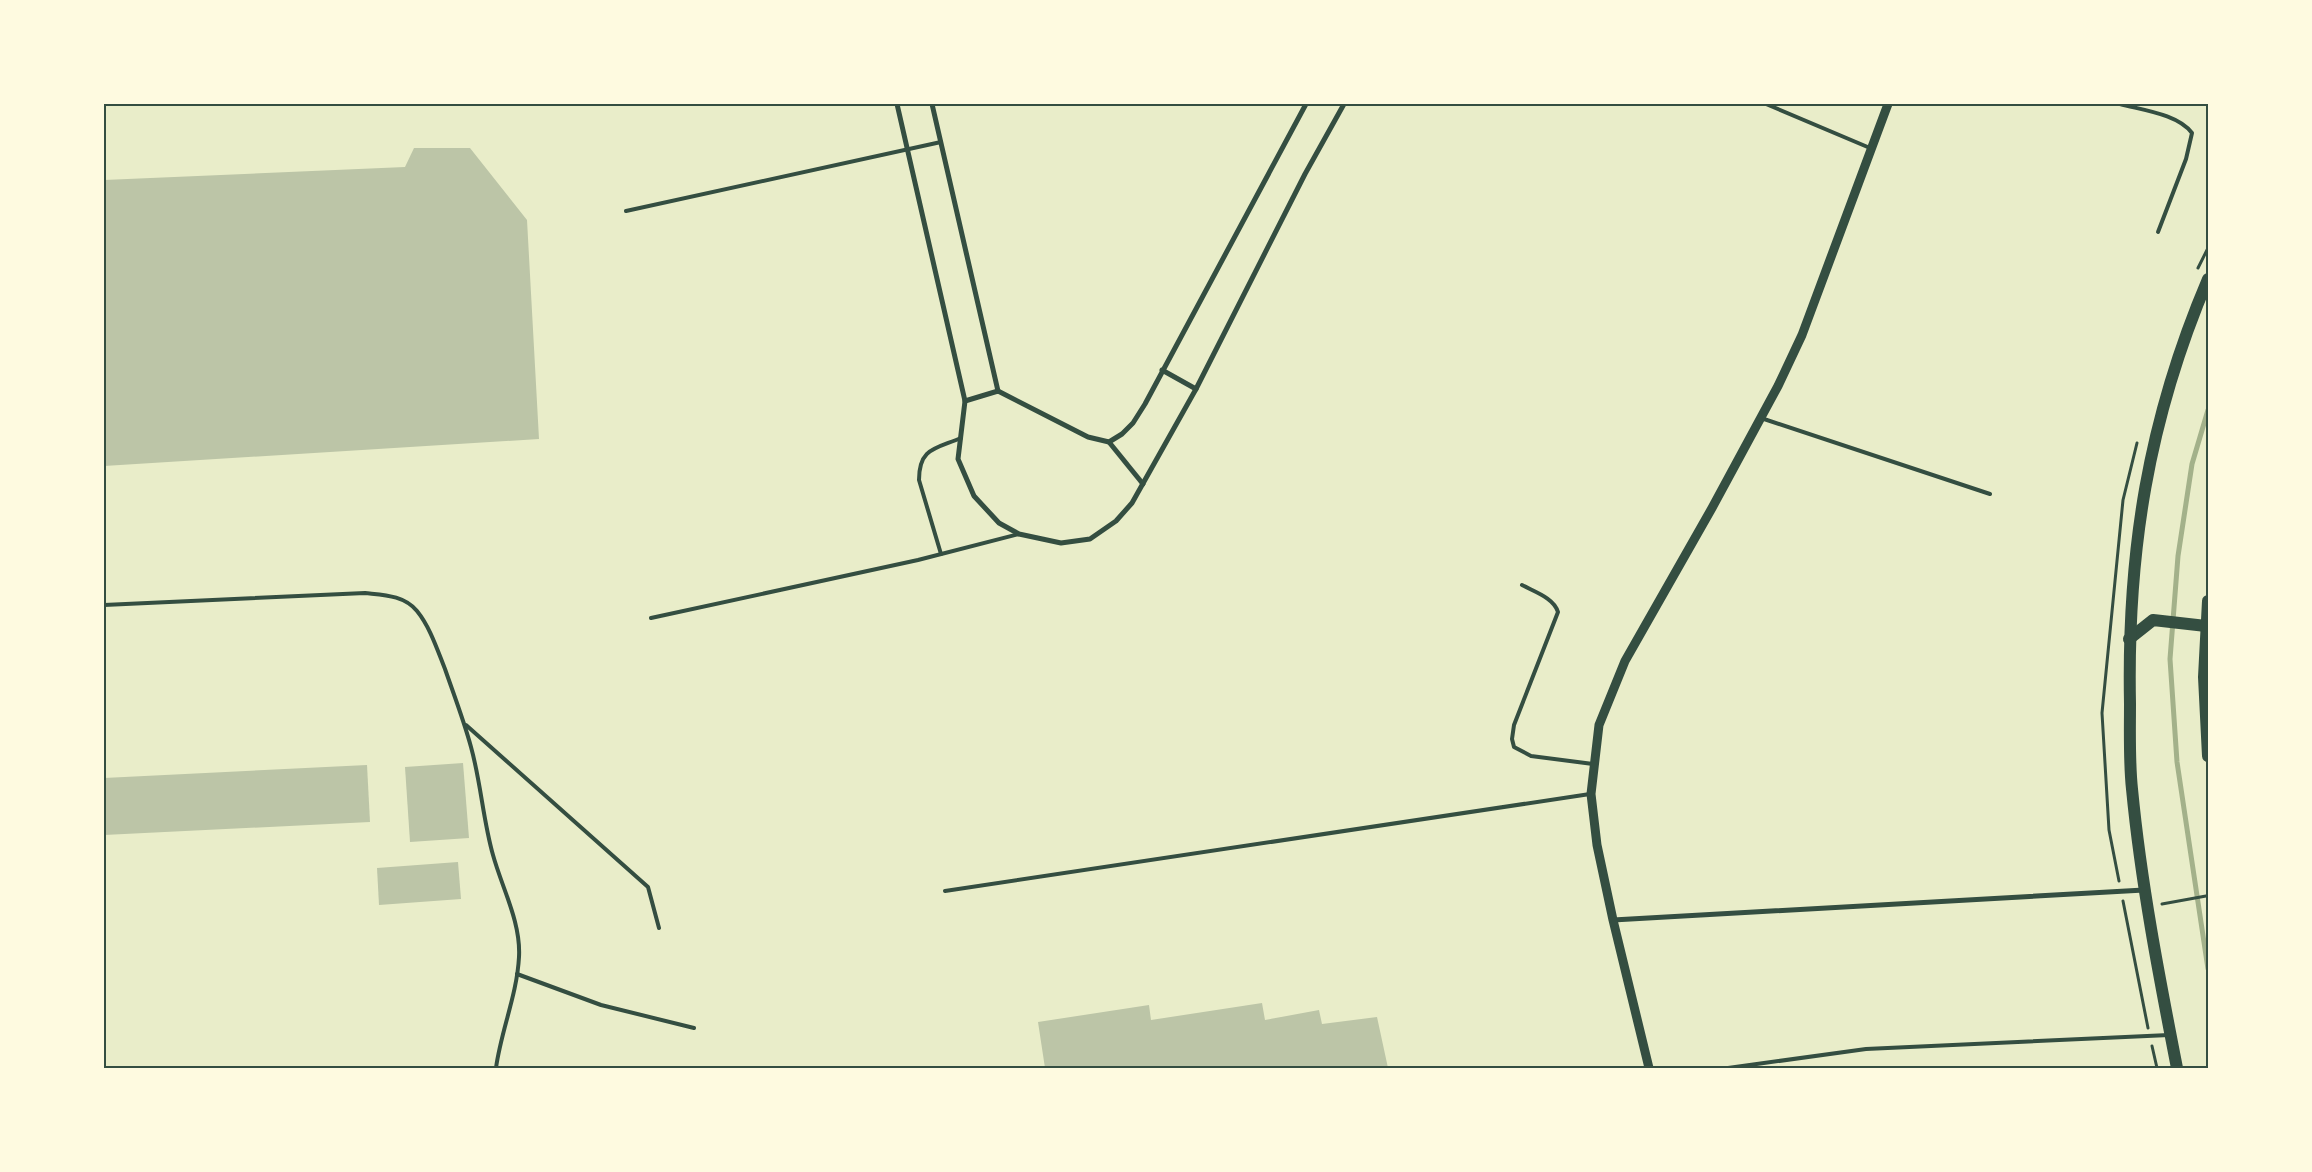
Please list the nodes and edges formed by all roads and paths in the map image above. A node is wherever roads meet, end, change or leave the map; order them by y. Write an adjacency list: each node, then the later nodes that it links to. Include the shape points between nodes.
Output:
1 (897, 104): 10 (street)
2 (932, 104): 8 (street)
3 (1306, 104): 14 (street)
4 (1344, 104): 15 (street)
5 (1766, 104): 9 (lane)
6 (1888, 104): 9 (street)
7 (2120, 104): 12 (lane, via 2175,120 2186,125 2192,133 2186,159)
8 (941, 142): 10 (lane); 16 (street)
9 (1873, 149): 18 (street, via 1802,335)
10 (907, 150): 11 (lane); 17 (street)
11 (626, 211)
12 (2158, 232)
13 (2208, 279): 30 (main road, via 2178,357 2152,449 2135,544)
14 (1162, 370): 15 (street); 20 (street, via 1133,422)
15 (1196, 389): 21 (street)
16 (998, 391): 17 (street); 20 (street, via 1088,437)
17 (965, 401): 19 (street)
18 (1761, 418): 22 (lane); 34 (street, via 1625,661 1599,725)
19 (961, 438): 23 (street, via 958,459 974,496 999,523); 24 (lane, via 930,451 922,458 919,469 919,480)
20 (1109, 442): 21 (street)
21 (1143, 484): 23 (street, via 1116,521 1090,539 1061,543)
22 (1990, 494)
23 (1019, 534): 24 (lane)
24 (940, 554): 28 (lane)
25 (1522, 585): 34 (lane, via 1547,598 1556,605 1558,612 1514,725 1514,747 1531,756)
26 (2208, 601): 29 (main road)
27 (104, 605): 32 (lane, via 365,593 399,598 416,610 435,643)
28 (651, 618)
29 (2207, 626): 30 (main road, via 2153,620); 31 (main road)
30 (2129, 639): 36 (main road, via 2132,787)
31 (2206, 677): 33 (main road)
32 (464, 724): 41 (lane, via 648,887); 42 (lane, via 472,748 493,856 518,939)
33 (2208, 756)
34 (1593, 764): 35 (street)
35 (1591, 794): 37 (lane); 40 (street)
36 (2144, 890): 40 (street); 44 (main road)
37 (945, 891)
38 (2206, 896): 39 (path)
39 (2162, 904)
40 (1613, 920): 46 (street)
41 (659, 928)
42 (517, 974): 43 (lane, via 601,1005); 45 (lane)
43 (694, 1028)
44 (2170, 1035): 47 (lane, via 1866,1049); 48 (main road)
45 (496, 1068)
46 (1649, 1068)
47 (1728, 1068)
48 (2177, 1068)

